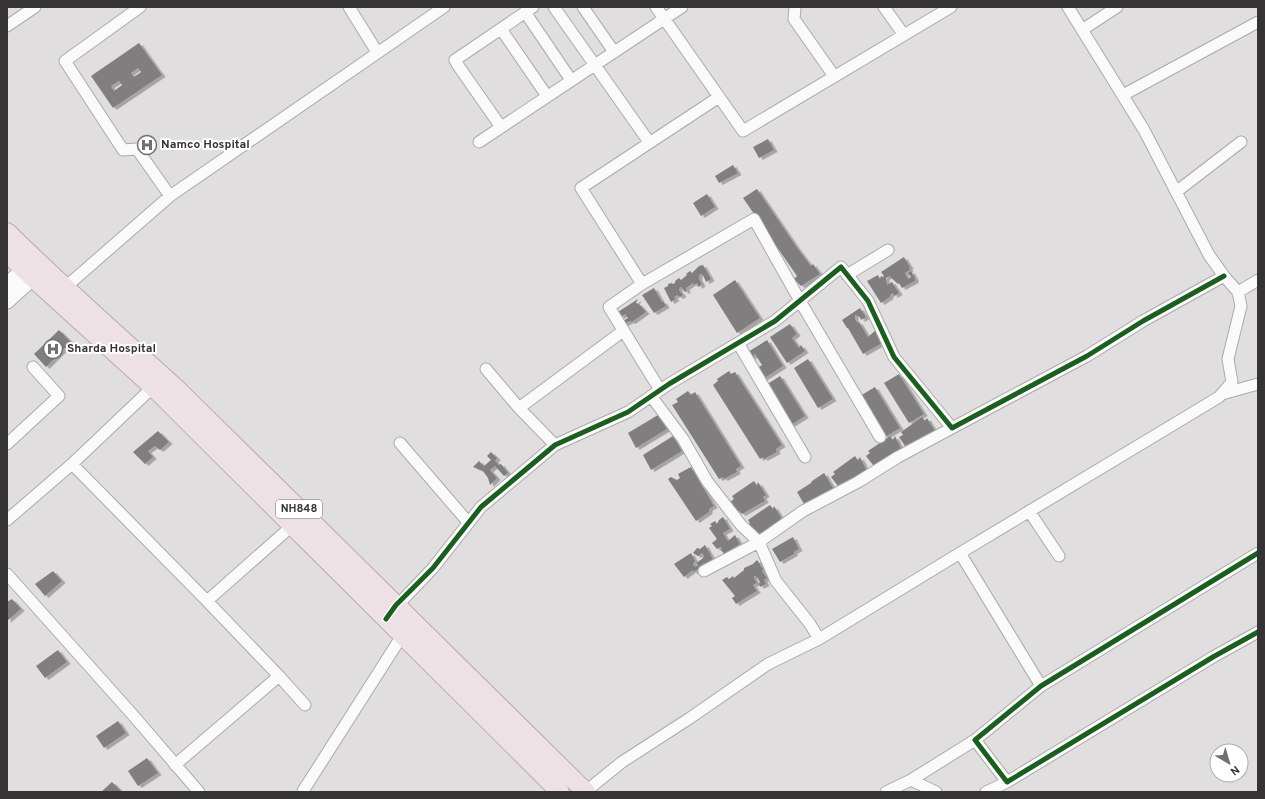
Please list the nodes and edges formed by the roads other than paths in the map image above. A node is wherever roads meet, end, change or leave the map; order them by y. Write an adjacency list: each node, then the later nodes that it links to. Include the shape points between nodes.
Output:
1 (35, 7): 17 (street)
2 (140, 7): 34 (street, via 65,61 123,150 137,149)
3 (349, 7): 21 (street)
4 (444, 7): 21 (street)
5 (554, 7): 23 (street)
6 (583, 7): 22 (street)
7 (656, 7): 15 (street)
8 (682, 7): 15 (street)
9 (796, 7): 24 (street, via 794,19)
10 (884, 7): 20 (street)
11 (951, 7): 20 (street)
12 (1068, 7): 19 (street)
13 (1117, 7): 19 (street)
14 (529, 10): 18 (street); 25 (street)
15 (664, 19): 22 (street); 27 (street)
16 (1258, 22): 28 (street)
17 (7, 26)
18 (501, 29): 26 (street); 29 (street, via 455,60)
19 (1082, 30): 28 (street)
20 (904, 35): 24 (street)
21 (378, 52): 34 (street)
22 (614, 52): 23 (street)
23 (595, 65): 25 (street); 31 (street)
24 (834, 76): 27 (street, via 743,131)
25 (571, 80): 26 (street)
26 (547, 96): 29 (street)
27 (719, 96): 31 (street)
28 (1123, 96): 33 (street)
29 (501, 127): 30 (street)
30 (479, 142)
31 (649, 142): 42 (street, via 581,188)
32 (1241, 142): 33 (street)
33 (1176, 192): 40 (street, via 1209,255)
34 (170, 196): 44 (street)
35 (7, 232): 38 (highway, NH848)
36 (888, 250): 39 (street)
37 (7, 253): 38 (highway, NH848)
38 (34, 269): 43 (main road); 44 (highway, NH848); 46 (main road)
39 (847, 274): 47 (street, via 841,267); 58 (street, via 868,301 894,357)
40 (1224, 276): 45 (street); 58 (street, via 1143,320 1087,356)
41 (1258, 280): 45 (street)
42 (642, 284): 47 (street, via 754,219); 48 (street, via 609,307)
43 (7, 285)
44 (59, 292): 50 (highway, NH848)
45 (1238, 292): 56 (street, via 1241,306 1228,359 1232,382)
46 (7, 301)
47 (800, 301): 49 (street, via 775,321); 59 (street)
48 (623, 331): 55 (street); 57 (street)
49 (738, 343): 55 (street); 63 (street)
50 (118, 346): 54 (highway, NH848); 76 (highway, NH848, via 176,388)
51 (33, 367): 61 (street, via 59,396)
52 (486, 369): 57 (street)
53 (1258, 384): 56 (street)
54 (153, 387): 64 (street); 68 (highway, NH848)
55 (656, 393): 62 (street, via 628,412); 69 (street, via 707,481 741,525)
56 (1222, 394): 65 (street)
57 (519, 408): 62 (street)
58 (952, 428): 69 (street, via 803,511)
59 (880, 437)
60 (400, 443): 67 (street)
61 (7, 444)
62 (555, 445): 67 (street, via 481,507)
63 (806, 457)
64 (72, 464): 66 (street); 75 (street)
65 (1029, 511): 70 (street); 72 (street)
66 (7, 520)
67 (468, 522): 76 (street, via 433,568)
68 (293, 525): 75 (street); 76 (highway, NH848)
69 (759, 542): 73 (street); 79 (street, via 776,581)
70 (960, 553): 79 (street); 81 (street)
71 (1258, 553): 81 (street)
72 (1059, 556)
73 (704, 571)
74 (7, 574): 85 (street)
75 (207, 601): 80 (street)
76 (391, 612): 77 (highway, NH848)
77 (407, 628): 83 (highway, NH848); 89 (street)
78 (1258, 632): 88 (street)
79 (819, 639): 92 (street, via 768,664 622,762)
80 (279, 676): 82 (street); 85 (street)
81 (1041, 686): 84 (street)
82 (305, 705)
83 (513, 733): 86 (highway, NH848); 90 (highway, NH848)
84 (975, 740): 87 (street); 88 (street)
85 (175, 765): 91 (street)
86 (568, 774): 90 (street); 92 (highway, NH848)
87 (911, 780): 93 (street); 94 (street)
88 (1007, 782): 95 (street)
89 (303, 790)
90 (555, 790)
91 (199, 792)
92 (586, 792)
93 (886, 792)
94 (936, 792)
95 (986, 792)

